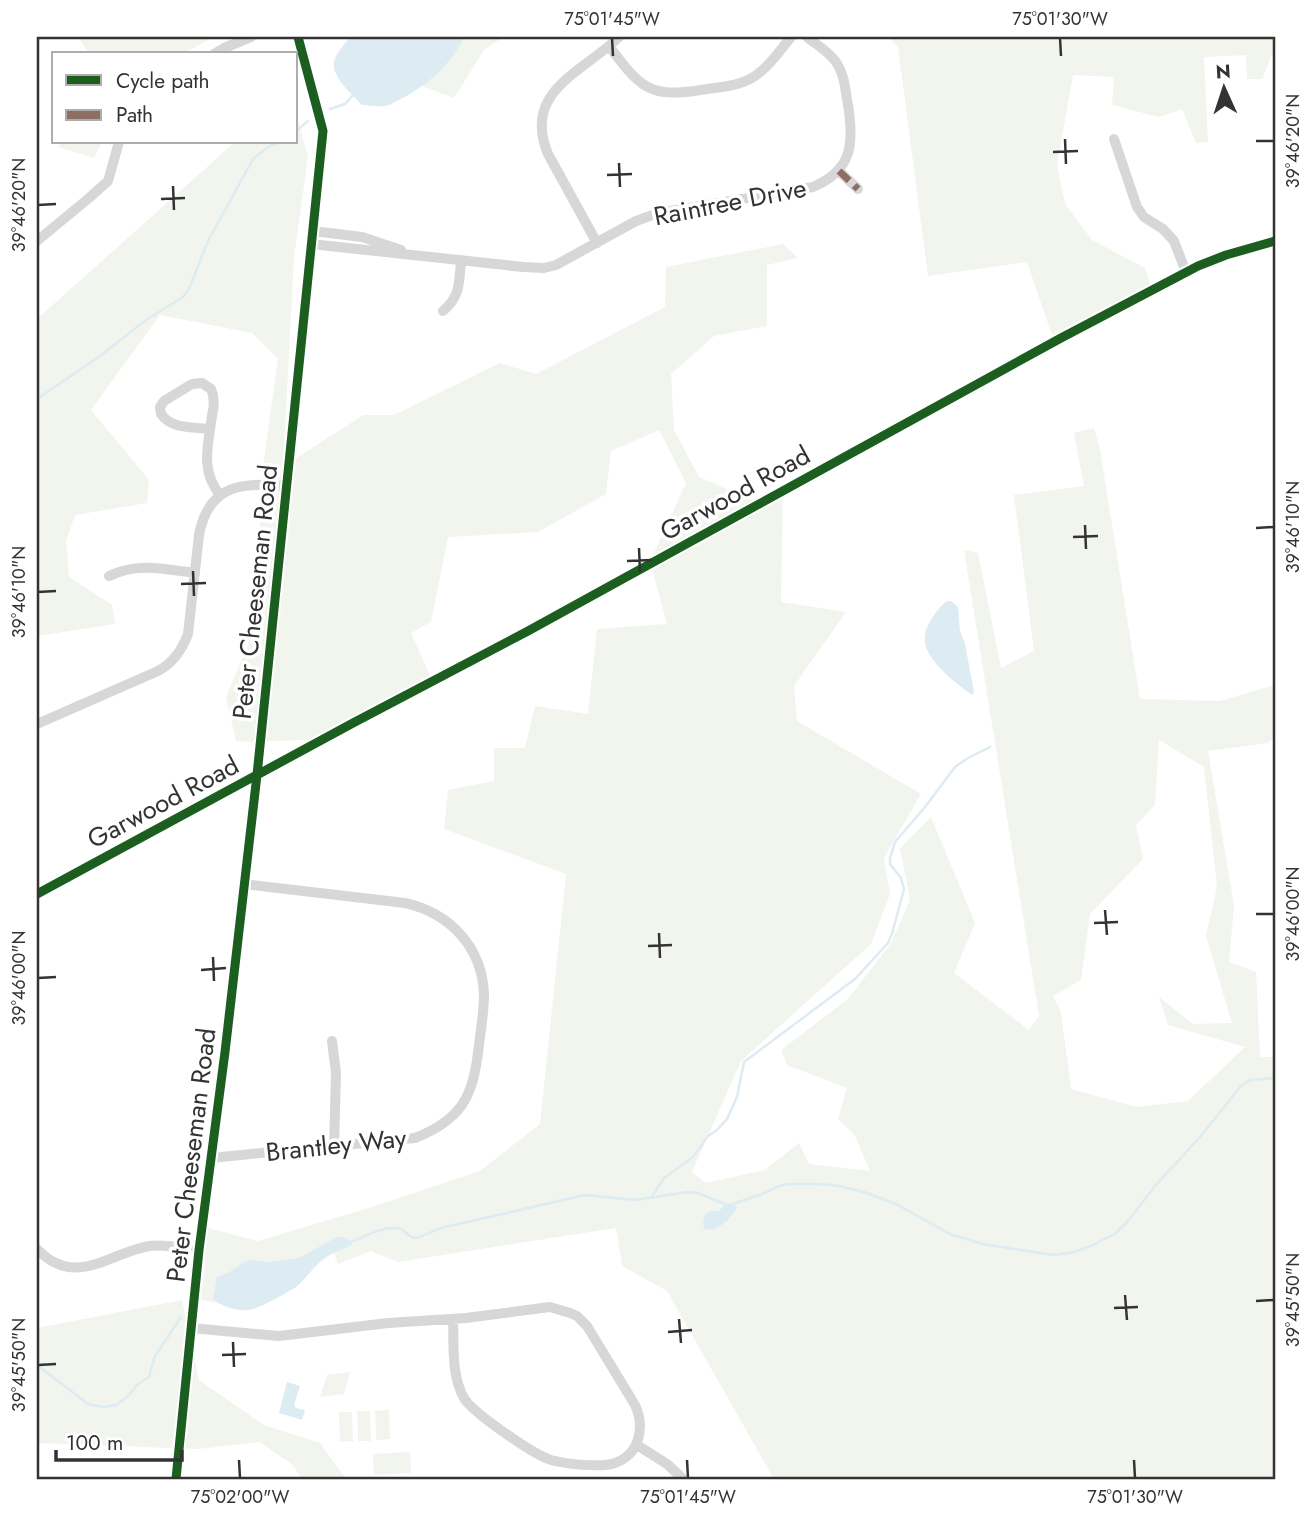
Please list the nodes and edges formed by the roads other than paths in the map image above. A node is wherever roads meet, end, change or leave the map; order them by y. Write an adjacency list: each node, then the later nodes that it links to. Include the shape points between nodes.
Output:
1 (251, 37): 7 (street)
2 (298, 37): 12 (street, Peter Cheeseman Road, via 323,131)
3 (619, 37): 6 (street)
4 (792, 37): 6 (street, via 747,81 674,94 642,83)
5 (807, 37): 10 (street, Raintree Drive, via 834,59 844,79 851,138)
6 (609, 46): 15 (street, via 556,87 541,122 548,154)
7 (217, 52)
8 (1114, 139): 19 (street, via 1137,206 1174,241)
9 (118, 144): 13 (street, via 108,181)
10 (839, 171): 11 (street); 15 (street, Raintree Drive, via 805,189 658,213)
11 (858, 189)
12 (313, 231): 16 (street, Peter Cheeseman Road); 17 (street, Raintree Drive, via 362,237)
13 (37, 240)
14 (1275, 242): 19 (street, Garwood Road)
15 (597, 243): 18 (street, Raintree Drive, via 544,268)
16 (312, 244): 17 (street, Raintree Drive); 22 (street, Peter Cheeseman Road)
17 (428, 257): 18 (street, Raintree Drive)
18 (461, 260): 20 (street, via 457,293)
19 (1186, 272): 27 (street, Garwood Road)
20 (443, 311)
21 (210, 429): 21 (street, via 214,397 204,384 192,384 162,404 161,414 172,424); 23 (street, via 208,475)
22 (287, 486): 23 (street, via 247,485); 27 (street, Peter Cheeseman Road)
23 (220, 495): 24 (street, via 202,524)
24 (195, 573): 25 (street, via 141,567); 26 (street, via 188,635 171,662)
25 (109, 576)
26 (37, 724)
27 (257, 775): 28 (street, Peter Cheeseman Road); 29 (street, Garwood Road)
28 (244, 884): 31 (street, Brantley Way, via 422,907 456,929 478,962 484,995 476,1071 460,1108 443,1125 415,1138); 32 (street, Peter Cheeseman Road)
29 (37, 894)
30 (332, 1041): 31 (street)
31 (334, 1147): 32 (street, Brantley Way)
32 (212, 1158): 33 (street, Peter Cheeseman Road)
33 (198, 1250): 34 (street, via 153,1246 84,1267 60,1264); 36 (street, Peter Cheeseman Road)
34 (37, 1251)
35 (453, 1319): 36 (street, via 279,1336); 37 (street, via 550,1307 577,1317 591,1332 638,1411); 37 (street, via 457,1377 464,1398 531,1450 558,1462 602,1465 618,1461)
36 (191, 1328): 38 (street, Peter Cheeseman Road)
37 (637, 1445): 39 (street)
38 (176, 1479)
39 (682, 1479)

